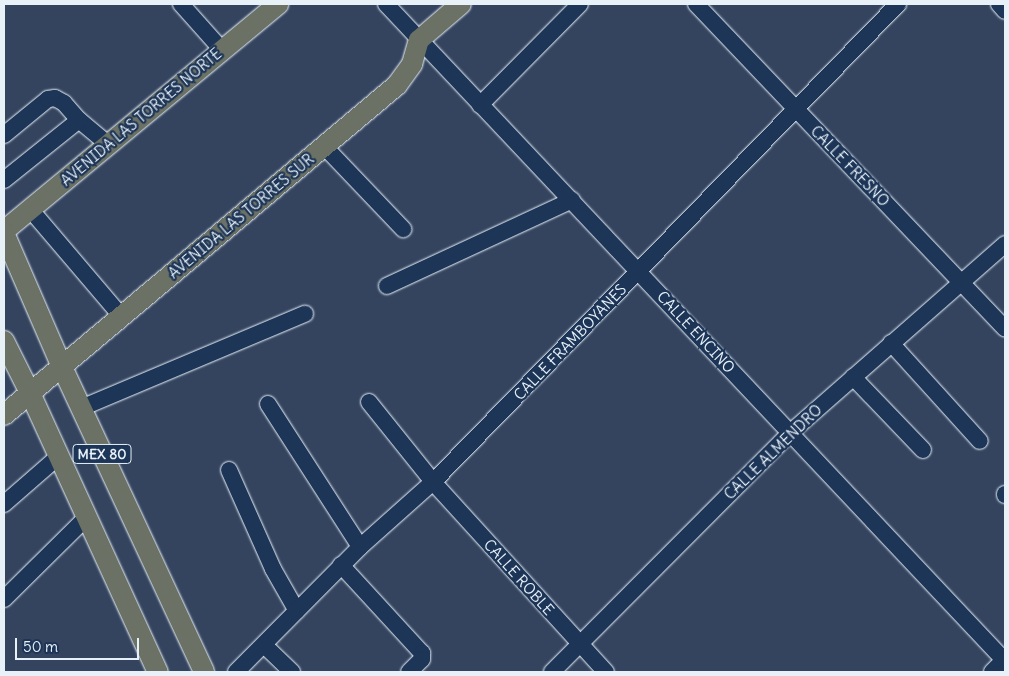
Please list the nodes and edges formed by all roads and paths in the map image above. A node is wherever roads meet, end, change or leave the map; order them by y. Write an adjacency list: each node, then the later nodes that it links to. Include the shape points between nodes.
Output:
1 (181, 4): 11 (street)
2 (278, 4): 11 (main road, AVENIDA LAS TORRES NORTE)
3 (386, 4): 10 (street, CALLE ENCINO)
4 (461, 4): 10 (main road)
5 (580, 4): 12 (street)
6 (696, 4): 13 (street, CALLE FRESNO)
7 (898, 4): 13 (street, CALLE FRAMBOYANES)
8 (999, 4): 9 (street)
9 (1005, 10)
10 (420, 40): 12 (street, CALLE ENCINO); 17 (main road, AVENIDA LAS TORRES SUR, via 412,64 397,85)
11 (222, 50): 16 (main road, AVENIDA LAS TORRES NORTE)
12 (480, 105): 19 (street, CALLE ENCINO)
13 (795, 108): 24 (street, CALLE FRAMBOYANES); 25 (street, CALLE FRESNO)
14 (80, 120): 15 (street, via 64,103 55,98 48,99); 16 (street); 18 (street)
15 (4, 135)
16 (108, 144): 20 (main road, AVENIDA LAS TORRES NORTE)
17 (324, 146): 21 (street); 28 (main road, AVENIDA LAS TORRES SUR)
18 (4, 180)
19 (572, 200): 24 (street, CALLE ENCINO); 26 (street)
20 (30, 209): 22 (main road, AVENIDA LAS TORRES NORTE); 28 (street)
21 (403, 228)
22 (4, 232): 32 (main road, MEX 80)
23 (1005, 244): 25 (street, CALLE ALMENDRO)
24 (640, 271): 39 (street, CALLE ENCINO); 44 (street, CALLE FRAMBOYANES)
25 (961, 282): 29 (street, CALLE FRESNO); 31 (street, CALLE ALMENDRO)
26 (387, 286)
27 (305, 314): 37 (street)
28 (122, 317): 32 (main road, AVENIDA LAS TORRES SUR)
29 (1005, 328)
30 (4, 341): 34 (main road, MEX 80)
31 (891, 343): 33 (street, CALLE ALMENDRO); 40 (street)
32 (62, 367): 34 (main road, AVENIDA LAS TORRES SUR); 37 (main road, MEX 80)
33 (853, 377): 39 (street, CALLE ALMENDRO); 41 (street)
34 (30, 393): 38 (main road, AVENIDA LAS TORRES SUR); 42 (main road, MEX 80)
35 (369, 402): 44 (street, CALLE ROBLE)
36 (268, 404): 47 (street)
37 (81, 408): 55 (main road, MEX 80)
38 (4, 415)
39 (790, 433): 52 (street, CALLE ALMENDRO); 53 (street, CALLE ENCINO)
40 (980, 441)
41 (923, 450)
42 (59, 456): 45 (street); 46 (main road, MEX 80)
43 (229, 470): 50 (street, via 273,569)
44 (433, 482): 47 (street, CALLE FRAMBOYANES); 52 (street, CALLE ROBLE)
45 (4, 504)
46 (87, 517): 49 (street); 54 (main road, MEX 80)
47 (360, 547): 48 (street, CALLE FRAMBOYANES)
48 (342, 565): 50 (street, CALLE FRAMBOYANES); 58 (street, via 422,653 422,660)
49 (4, 599)
50 (297, 611): 51 (street, CALLE FRAMBOYANES)
51 (264, 644): 56 (street, CALLE FRAMBOYANES); 57 (street)
52 (580, 644): 59 (street, CALLE ALMENDRO); 60 (street, CALLE ROBLE)
53 (1005, 660): 61 (street)
54 (158, 672)
55 (204, 672)
56 (236, 672)
57 (292, 672)
58 (410, 672)
59 (552, 672)
60 (606, 672)
61 (992, 672)

